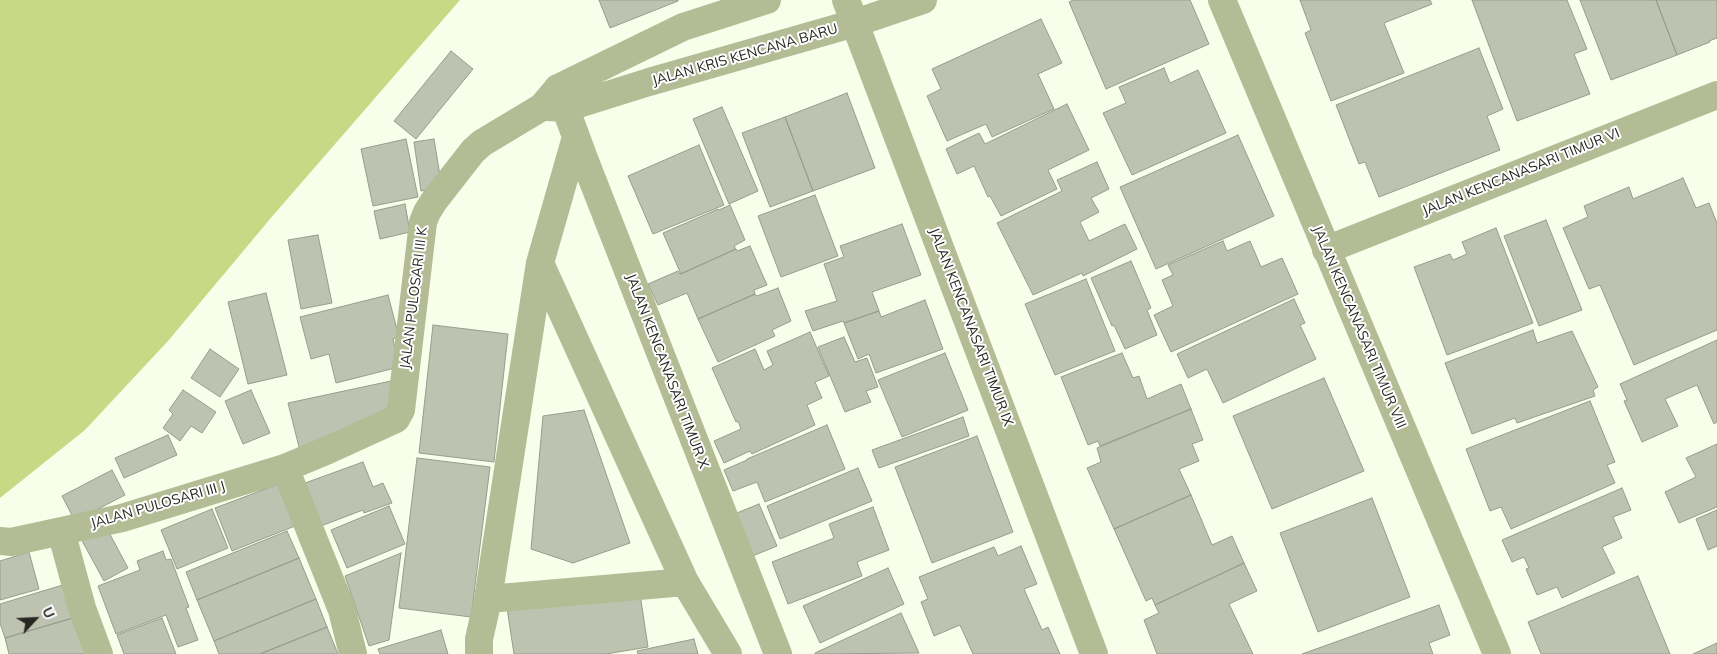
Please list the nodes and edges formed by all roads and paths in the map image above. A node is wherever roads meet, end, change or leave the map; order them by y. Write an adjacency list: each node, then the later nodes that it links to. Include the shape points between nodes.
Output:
1 (767, 0): 5 (street, via 683,27)
2 (923, 0): 4 (street, JALAN KRIS KENCANA BARU)
3 (1222, 0): 8 (street, JALAN KENCANASARI TIMUR VIII)
4 (851, 12): 5 (street, JALAN KRIS KENCANA BARU, via 658,79); 20 (street, JALAN KENCANASARI TIMUR IX)
5 (555, 101): 7 (street, JALAN KENCANASARI TIMUR X); 10 (street, JALAN PULOSARI III K, via 482,143 426,212 399,415)
6 (1714, 104): 8 (street, JALAN KENCANASARI TIMUR VI)
7 (576, 138): 9 (street); 19 (street, JALAN KENCANASARI TIMUR X)
8 (1326, 250): 21 (street, JALAN KENCANASARI TIMUR VIII)
9 (540, 263): 13 (street); 14 (street)
10 (285, 468): 11 (street, JALAN PULOSARI III J, via 122,518); 16 (street, via 342,610)
11 (61, 531): 12 (street, JALAN PULOSARI III J, via 11,542); 15 (street, via 82,608)
12 (0, 541)
13 (685, 582): 14 (street); 18 (street)
14 (488, 599): 17 (street)
15 (99, 654)
16 (353, 654)
17 (479, 654)
18 (728, 654)
19 (778, 654)
20 (1094, 654)
21 (1497, 654)

